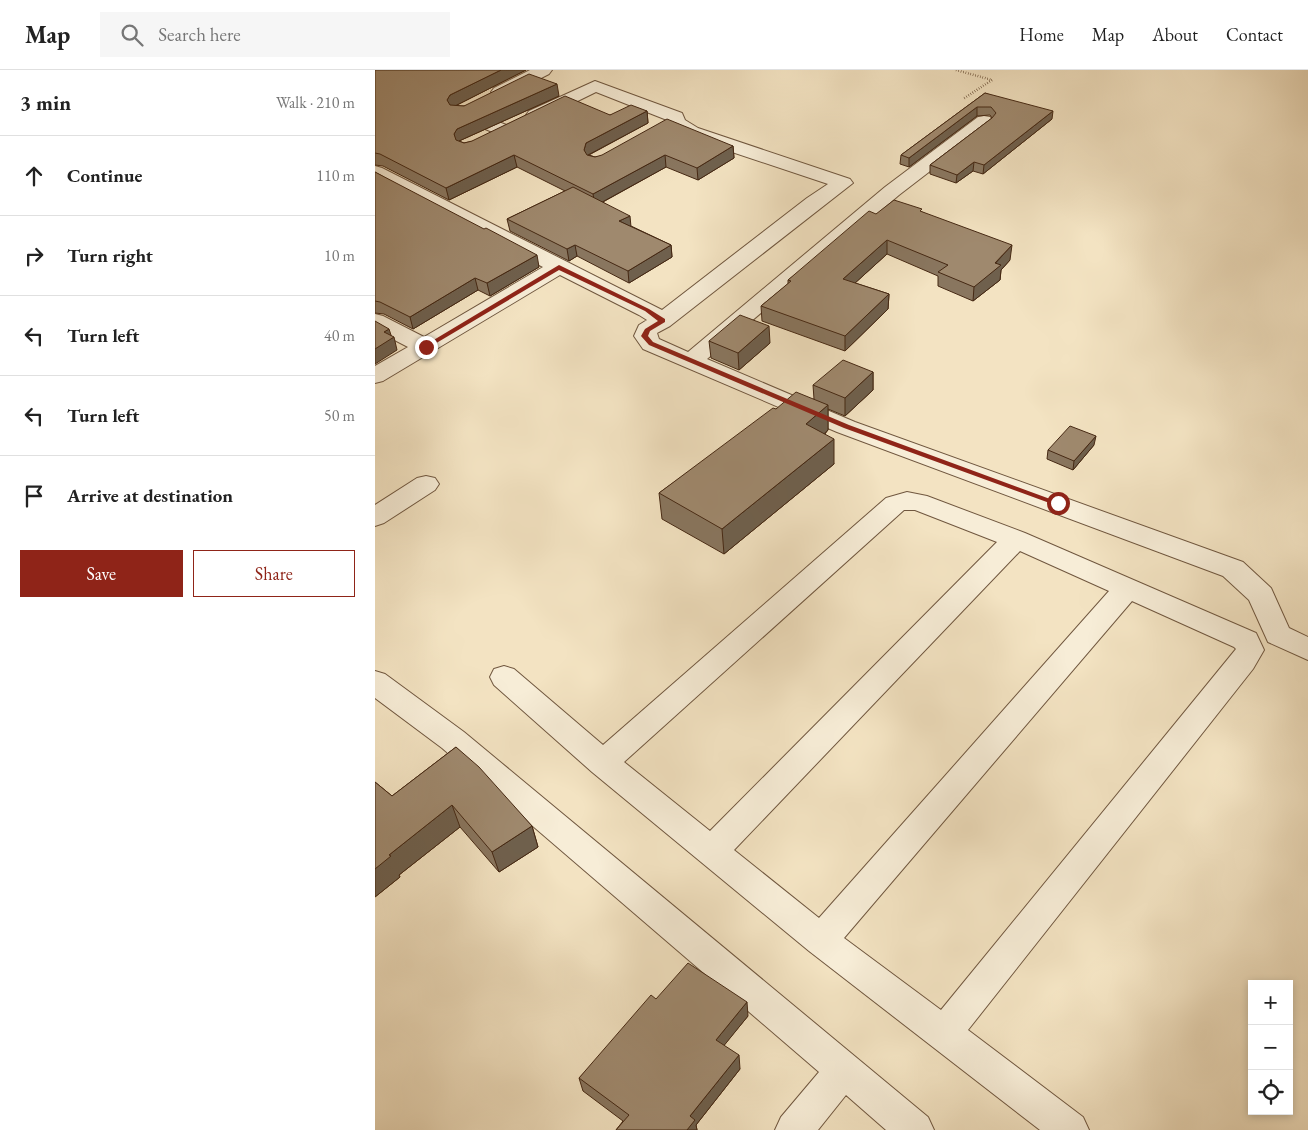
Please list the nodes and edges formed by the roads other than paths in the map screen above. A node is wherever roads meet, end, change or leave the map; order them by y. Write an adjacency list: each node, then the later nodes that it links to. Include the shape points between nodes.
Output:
1 (543, 70): 3 (street, via 460,112)
2 (984, 121): 10 (street, via 892,191)
3 (501, 130): 4 (street); 8 (street, via 595,86 668,122 676,122 691,132 843,182)
4 (485, 138)
5 (375, 172): 6 (street)
6 (559, 267): 8 (street, via 647,310); 9 (street)
7 (375, 321): 9 (street)
8 (662, 321): 10 (street, via 647,330 645,336 651,344)
9 (426, 347): 11 (street)
10 (691, 361): 16 (street, via 846,427 1233,569 1261,595 1278,635)
11 (375, 376)
12 (426, 484): 13 (street)
13 (375, 517)
14 (1016, 539): 15 (street); 19 (street, via 918,502 895,504); 20 (street)
15 (1128, 588): 21 (street); 22 (street, via 1246,640 1250,650)
16 (1308, 649)
17 (504, 677): 19 (street)
18 (375, 682): 23 (street, via 453,740)
19 (603, 762): 20 (street)
20 (711, 851): 21 (street)
21 (821, 940): 22 (street)
22 (944, 1033): 26 (street)
23 (843, 1071): 24 (street); 25 (street)
24 (794, 1130)
25 (915, 1130)
26 (1070, 1130)

